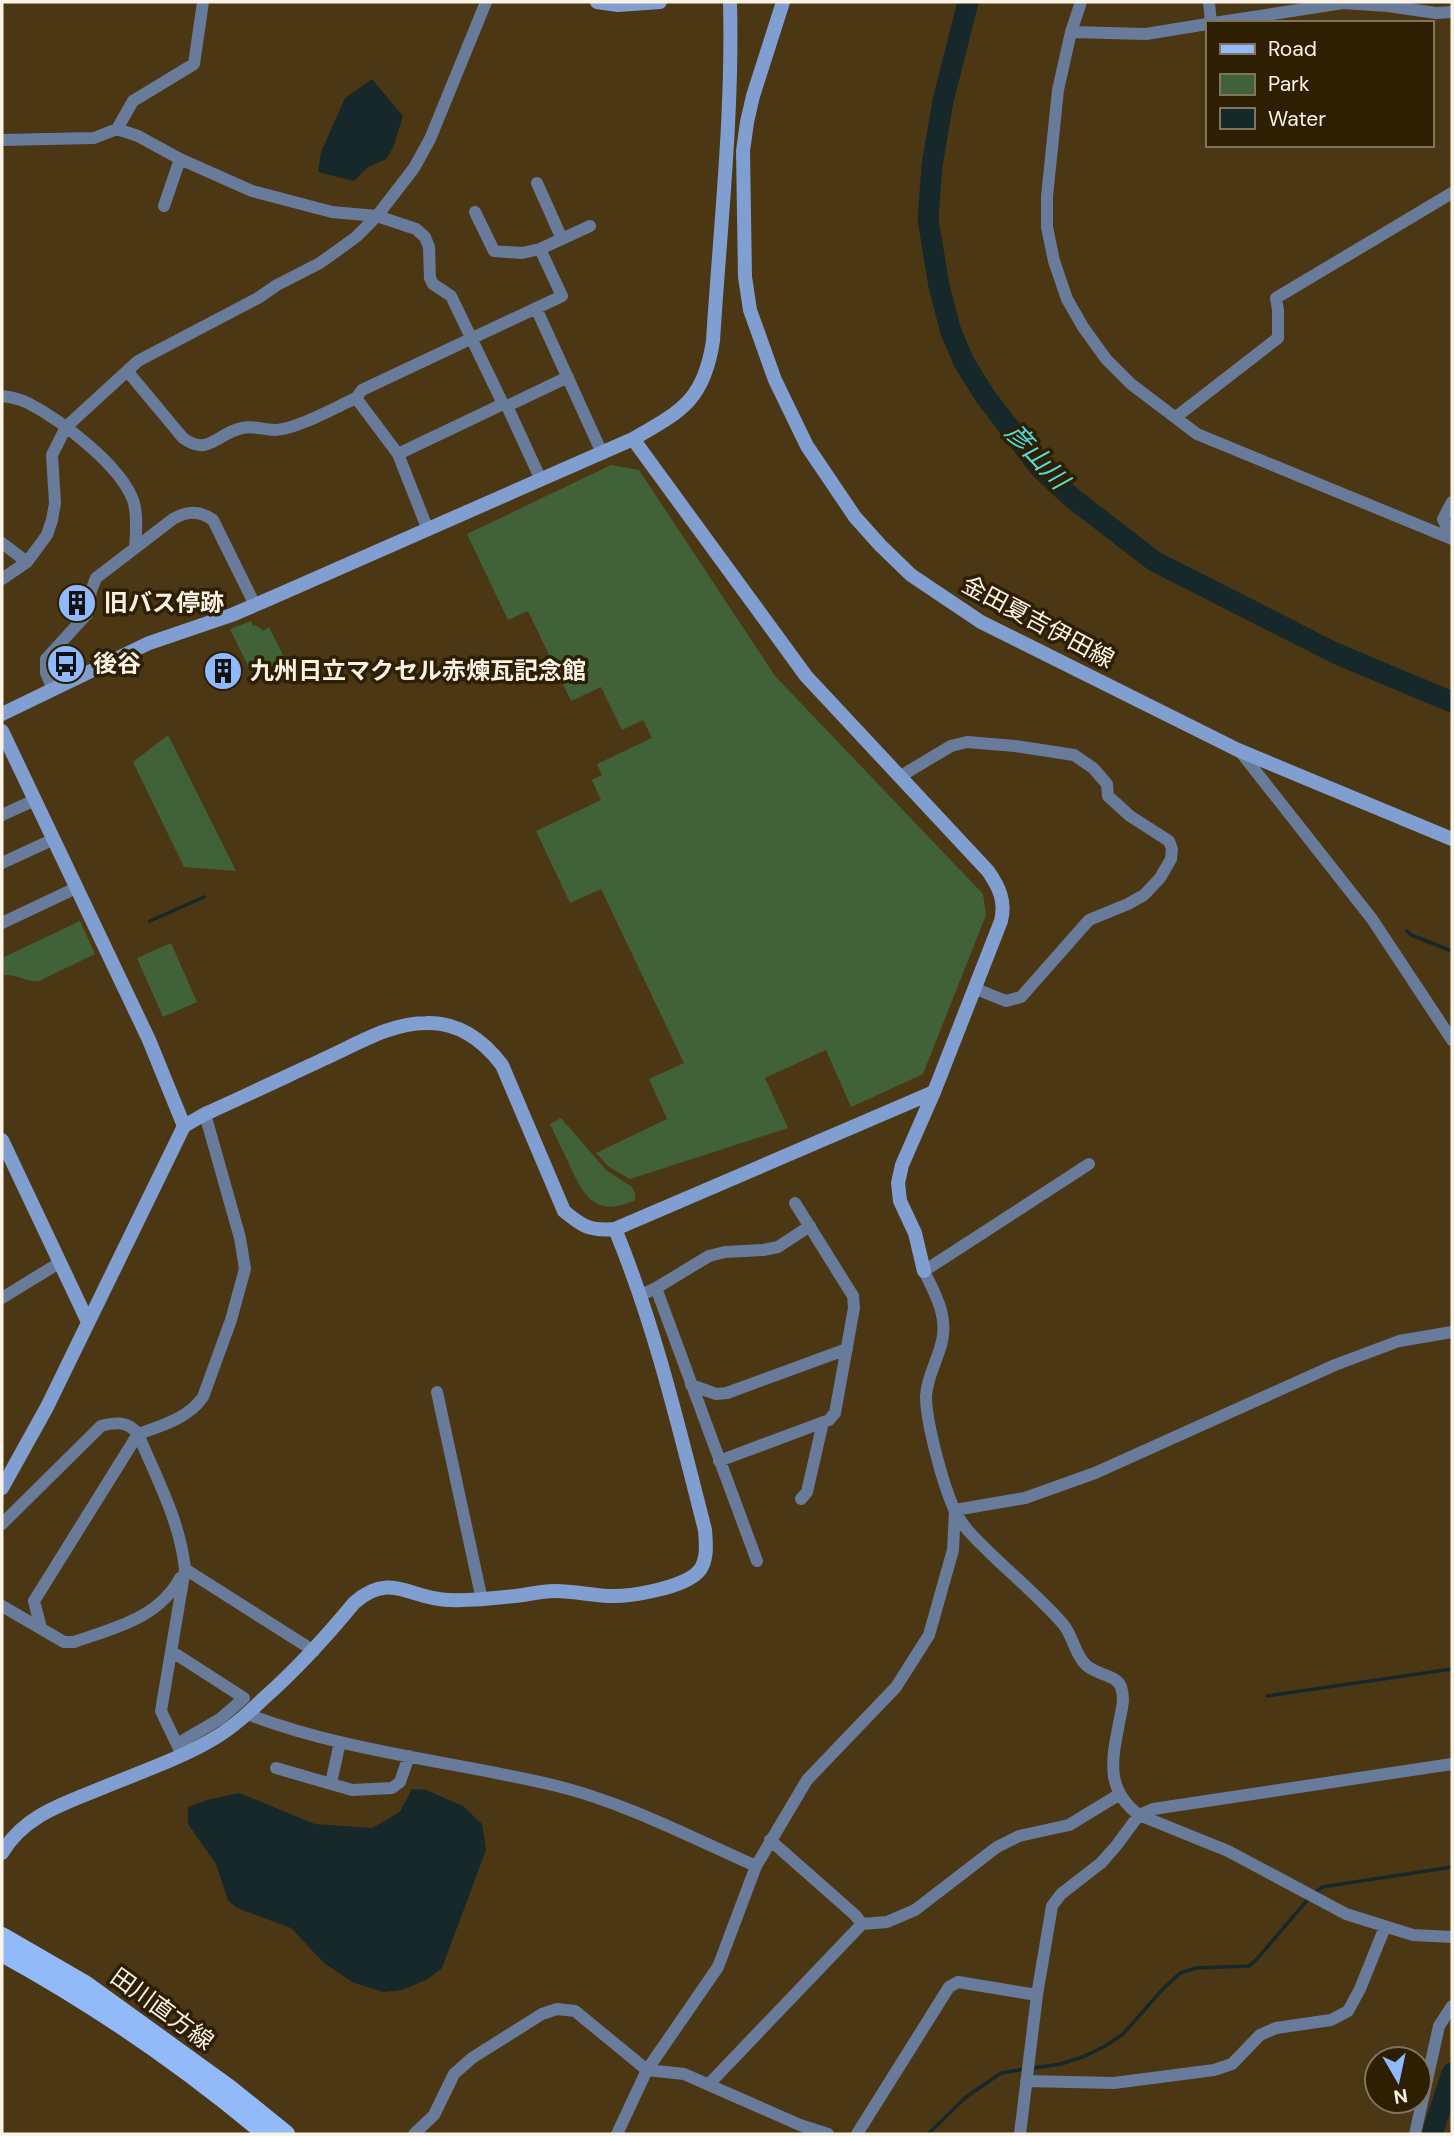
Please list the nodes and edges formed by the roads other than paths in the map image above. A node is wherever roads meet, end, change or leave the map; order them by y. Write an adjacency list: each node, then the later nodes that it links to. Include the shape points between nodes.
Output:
1 (203, 2): 14 (street, via 194,64 133,101)
2 (486, 2): 21 (street, via 430,139)
3 (597, 2): 4 (street)
4 (660, 2)
5 (730, 2): 34 (street, via 729,102 709,364 702,384 689,400 671,417)
6 (783, 2): 50 (street, 金田夏吉伊田線, via 747,122 743,151 745,277 757,333 807,446 871,536 911,575 946,600 981,622)
7 (1081, 2): 13 (street)
8 (1209, 2): 10 (street)
9 (1452, 12): 11 (street, via 1343,3)
10 (1210, 21)
11 (1223, 21)
12 (1206, 24): 13 (street, via 1146,34)
13 (1071, 32): 32 (street, via 1058,90 1047,196 1054,261 1067,299 1106,359)
14 (117, 129): 15 (street, via 94,138); 16 (street)
15 (2, 140)
16 (180, 159): 19 (street); 21 (street, via 252,191 332,212)
17 (537, 183): 23 (street)
18 (1452, 193): 32 (street, via 1276,298 1278,338)
19 (164, 206)
20 (475, 212): 24 (street, via 494,251)
21 (377, 216): 26 (street, via 406,224 425,237 430,278 451,296); 27 (street, via 320,263 138,361)
22 (590, 226): 23 (street)
23 (562, 239): 24 (street)
24 (540, 249): 25 (street, via 562,296)
25 (536, 308): 26 (street); 28 (street)
26 (471, 340): 30 (street, via 362,390); 31 (street)
27 (128, 372): 30 (street, via 194,446 252,426 288,427); 33 (street)
28 (568, 377): 31 (street); 35 (street)
29 (2, 396): 33 (street, via 26,401)
30 (356, 398): 36 (street)
31 (505, 405): 36 (street); 37 (street)
32 (1176, 417): 41 (street, via 1197,434)
33 (66, 427): 43 (street, via 122,480 135,508); 44 (street, via 51,455 56,495 52,520 43,542)
34 (633, 439): 35 (street); 51 (street, via 806,676)
35 (602, 453): 37 (street)
36 (398, 454): 40 (street)
37 (541, 480): 40 (street)
38 (1452, 502): 39 (street, via 1443,519)
39 (1452, 528)
40 (428, 530): 46 (street)
41 (1452, 539)
42 (2, 543): 44 (street)
43 (135, 548): 46 (street, via 184,513 201,513 213,520); 47 (street, via 96,578 87,614 46,659)
44 (27, 562): 45 (street)
45 (2, 579)
46 (255, 606): 47 (street, via 149,643)
47 (53, 689): 48 (street)
48 (2, 714)
49 (2, 731): 52 (street)
50 (1238, 750): 55 (street, 金田夏吉伊田線); 60 (street, via 1372,919)
51 (899, 776): 59 (street, via 998,886 1003,913); 59 (street, via 951,746 967,742 1074,755 1107,784 1108,796 1169,841 1172,849 1160,878 1144,895 1089,920 1021,997 1006,1001)
52 (35, 800): 53 (street); 54 (street)
53 (2, 815)
54 (54, 839): 56 (street); 57 (street)
55 (1452, 839)
56 (2, 863)
57 (76, 888): 58 (street); 63 (street, via 149,1040)
58 (2, 923)
59 (976, 989): 61 (street)
60 (1452, 1040)
61 (934, 1092): 68 (street); 70 (street, via 898,1183)
62 (205, 1114): 63 (street); 68 (street, via 392,1029 427,1022 445,1025 478,1039 502,1065 564,1211 582,1226); 80 (street, via 245,1269 203,1397 190,1411)
63 (184, 1126): 74 (street)
64 (2, 1140): 69 (street)
65 (1089, 1164): 70 (street)
66 (795, 1203): 67 (street)
67 (810, 1226): 71 (street, via 778,1247 709,1256); 76 (street, via 853,1296)
68 (615, 1229): 72 (street)
69 (59, 1263): 73 (street); 74 (street)
70 (924, 1271): 84 (street, via 943,1311 942,1342 928,1379 928,1413)
71 (656, 1288): 72 (street); 77 (street)
72 (641, 1295): 88 (street, via 705,1530 706,1548 699,1571 673,1587 612,1596 554,1591)
73 (2, 1298)
74 (88, 1322): 82 (street)
75 (1452, 1332): 84 (street, via 1399,1341 1335,1365 1095,1473 1025,1498)
76 (847, 1349): 77 (street, via 727,1393); 79 (street, via 835,1413)
77 (691, 1385): 81 (street)
78 (437, 1392): 88 (street)
79 (823, 1422): 81 (street); 83 (street, via 807,1492)
80 (138, 1434): 85 (street, via 117,1422 101,1426); 87 (street, via 178,1530); 90 (street, via 34,1601)
81 (719, 1461): 86 (street)
82 (2, 1488)
83 (801, 1500)
84 (954, 1510): 100 (street, via 969,1532 1065,1626 1085,1664 1120,1684 1124,1697 1112,1763); 102 (street, via 953,1550 929,1635 896,1687 807,1780)
85 (2, 1524)
86 (757, 1561)
87 (185, 1569): 90 (street, via 174,1590 135,1620 74,1642 64,1642); 91 (street); 92 (street)
88 (482, 1600): 92 (street, via 446,1600 407,1589 377,1588 354,1603)
89 (2, 1606): 90 (street)
90 (41, 1628)
91 (171, 1651): 95 (street, via 161,1710); 95 (street, via 244,1698)
92 (314, 1651): 93 (street)
93 (247, 1714): 94 (street); 95 (street, via 220,1735)
94 (340, 1742): 96 (street); 99 (street)
95 (179, 1749): 103 (street, via 46,1811 22,1828)
96 (409, 1756): 99 (street, via 400,1782 392,1788 352,1790); 104 (street, via 610,1802)
97 (1452, 1764): 101 (street, via 1153,1809)
98 (276, 1768): 99 (street)
99 (331, 1783)
100 (1120, 1794): 101 (street); 105 (street, via 1069,1825 1019,1836 997,1847 915,1910 887,1922)
101 (1139, 1815): 106 (street, via 1228,1851 1346,1914); 110 (street, via 1101,1863 1052,1906)
102 (770, 1840): 104 (street); 105 (street)
103 (2, 1853)
104 (756, 1866): 112 (street, via 718,1966)
105 (862, 1924): 114 (street)
106 (1385, 1927): 108 (street, via 1413,1935); 113 (street, via 1348,2011 1331,2020 1276,2028 1261,2035 1232,2064 1114,2083)
107 (2, 1936): 116 (main road, 田川直方線, via 85,1984)
108 (1452, 1937)
109 (2, 1953): 115 (main road, 田川直方線, via 120,2026)
110 (1037, 1995): 113 (street); 120 (street, via 957,1982 949,1987)
111 (1452, 2006): 122 (street, via 1439,2026)
112 (647, 2070): 114 (street, via 684,2074); 117 (street, via 575,2011 558,2009 542,2014 454,2074 434,2115); 118 (street)
113 (1026, 2081): 121 (street)
114 (709, 2084): 119 (street)
115 (266, 2134)
116 (286, 2134)
117 (414, 2134)
118 (617, 2134)
119 (828, 2134)
120 (857, 2134)
121 (1020, 2134)
122 (1415, 2134)

